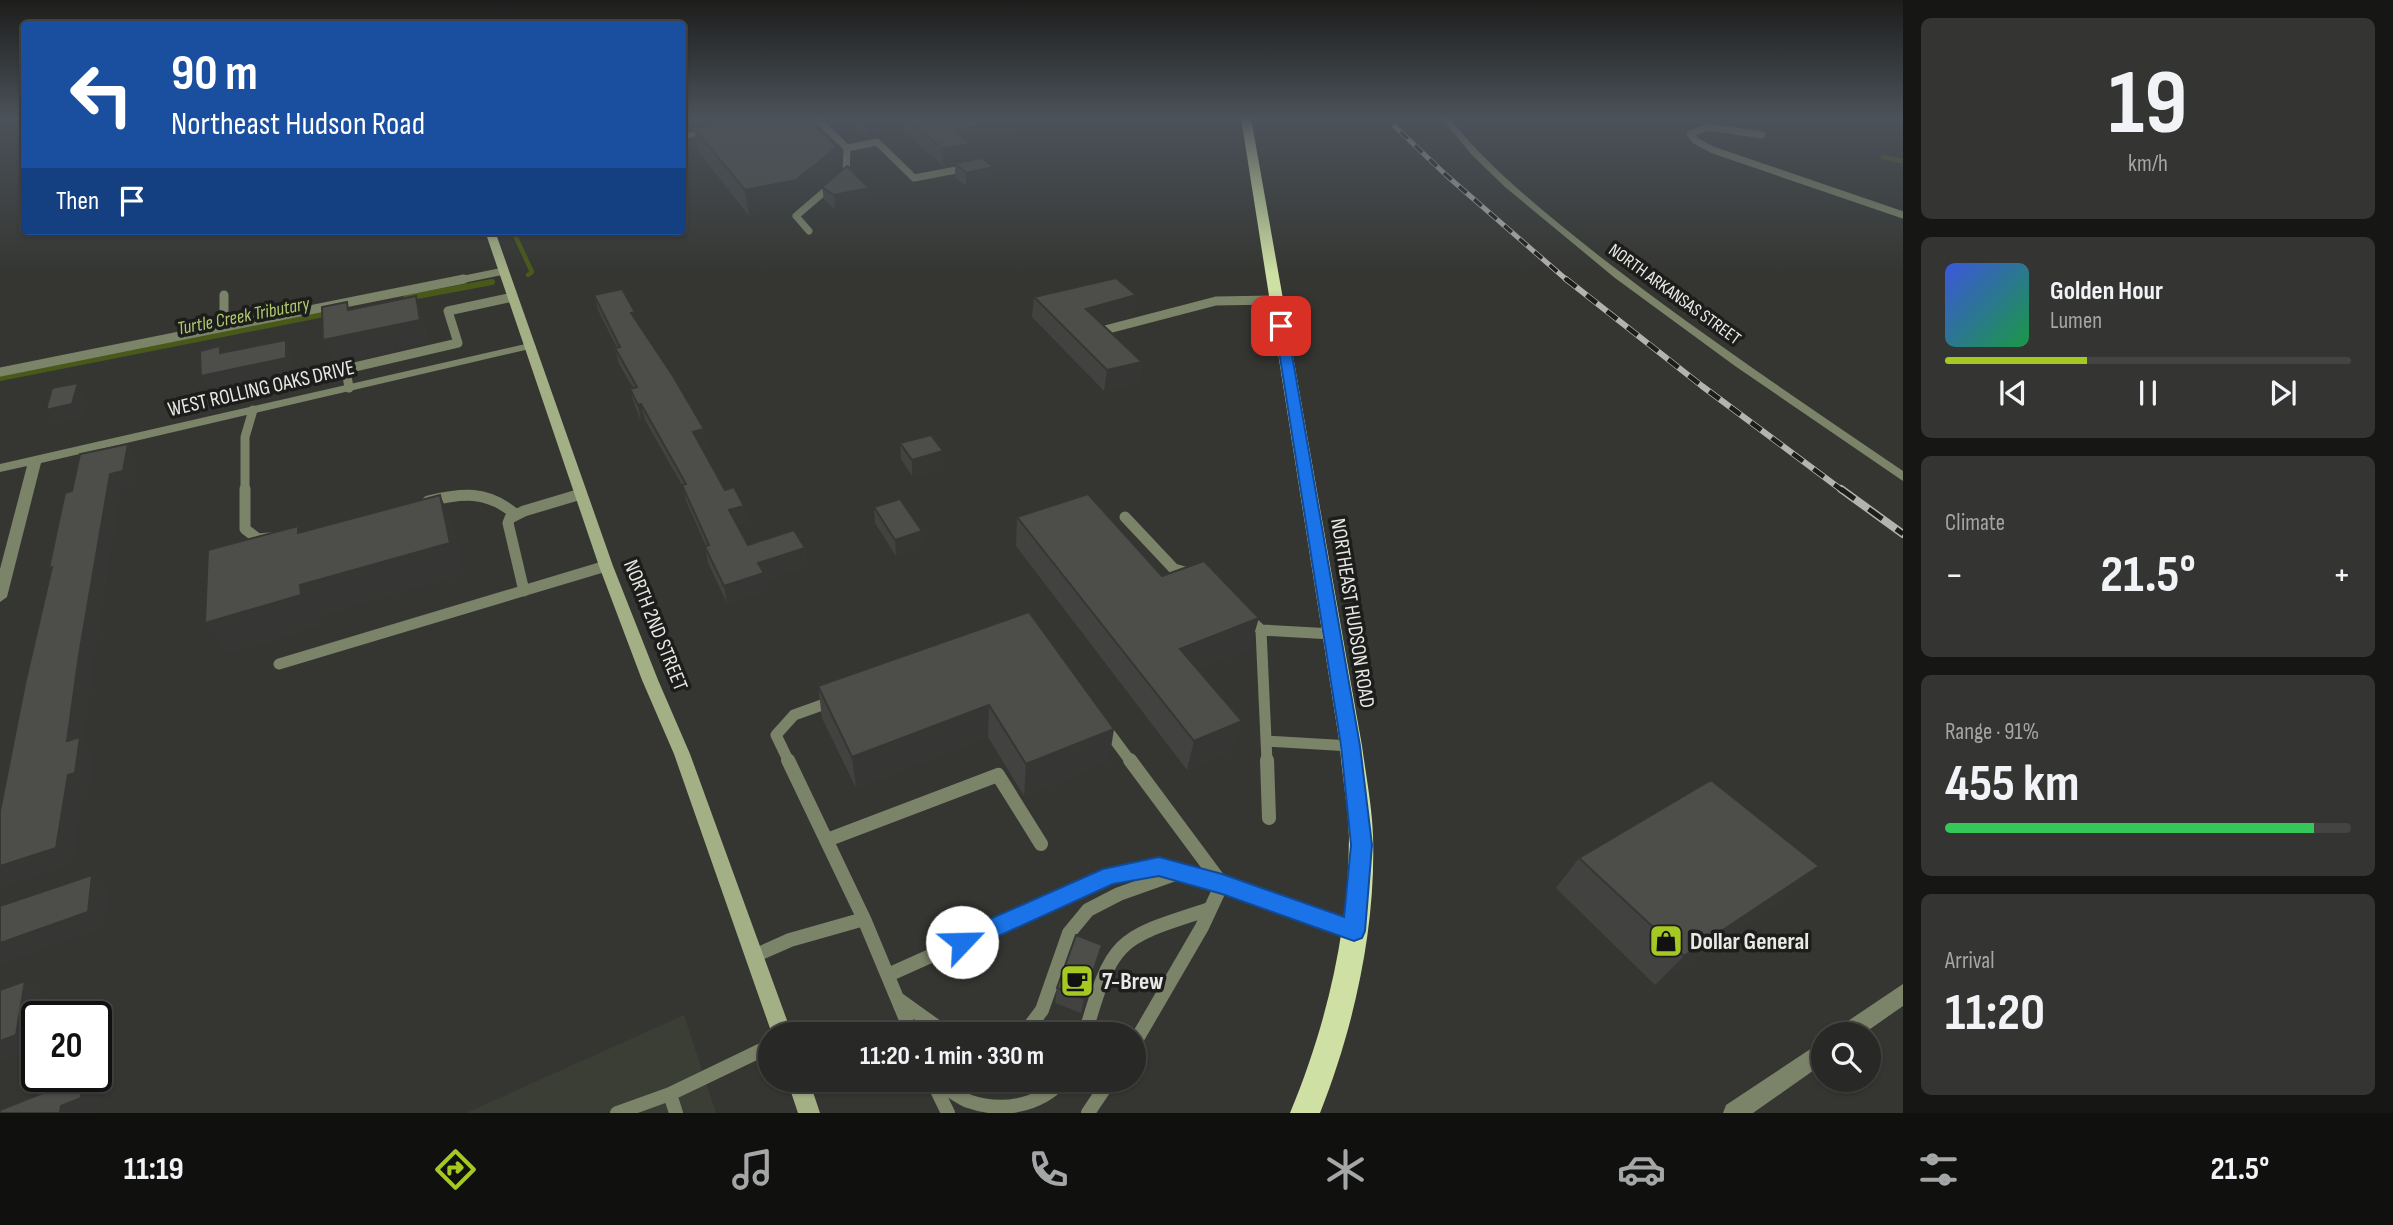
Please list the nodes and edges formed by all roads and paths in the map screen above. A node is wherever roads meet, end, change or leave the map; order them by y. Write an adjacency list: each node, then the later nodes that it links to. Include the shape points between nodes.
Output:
1 (846, 170): 8 (lane, via 796,216)
2 (906, 170): 3 (lane, via 914,178)
3 (957, 170)
4 (1255, 170): 13 (highway, NORTHEAST HUDSON ROAD)
5 (1491, 170): 22 (street, NORTH ARKANSAS STREET, via 1618,275)
6 (1773, 170): 7 (lane)
7 (1903, 215)
8 (809, 231)
9 (491, 235): 10 (main road, NORTH 2ND STREET)
10 (504, 271): 12 (main road, NORTH 2ND STREET); 14 (lane)
11 (224, 295): 14 (lane)
12 (513, 297): 16 (main road, NORTH 2ND STREET); 18 (lane, via 448,311 458,343 346,369)
13 (1277, 300): 15 (lane, via 1216,301); 34 (highway, NORTHEAST HUDSON ROAD)
14 (224, 327): 17 (lane)
15 (1097, 332)
16 (530, 346): 18 (street, WEST ROLLING OAKS DRIVE); 23 (main road, NORTH 2ND STREET)
17 (0, 372)
18 (349, 388): 19 (street, WEST ROLLING OAKS DRIVE)
19 (253, 410): 20 (street, WEST ROLLING OAKS DRIVE); 27 (lane, via 245,437 246,529 258,539)
20 (35, 460): 21 (street, WEST ROLLING OAKS DRIVE); 31 (street)
21 (0, 468)
22 (1903, 478)
23 (581, 494): 25 (lane); 28 (main road, NORTH 2ND STREET)
24 (420, 503): 25 (lane, via 475,493 499,499)
25 (515, 514): 30 (lane, via 508,523)
26 (1125, 517): 29 (lane, via 1174,569)
27 (278, 537)
28 (606, 566): 30 (lane); 48 (main road, NORTH 2ND STREET, via 682,754)
29 (1209, 578)
30 (524, 591): 35 (lane)
31 (0, 597)
32 (1235, 604): 33 (lane)
33 (1261, 630): 34 (lane); 38 (lane)
34 (1332, 634): 39 (highway, NORTHEAST HUDSON ROAD)
35 (279, 664)
36 (844, 697): 41 (lane, via 794,715 776,736)
37 (1097, 717): 44 (lane)
38 (1266, 741): 39 (lane); 40 (lane)
39 (1351, 746): 47 (highway, NORTHEAST HUDSON ROAD, via 1362,845)
40 (1269, 818)
41 (827, 840): 42 (lane, via 998,775); 46 (lane)
42 (1041, 844)
43 (1181, 873): 44 (lane); 49 (lane, via 1159,866 1111,875); 55 (lane, via 1088,910 1069,933 1042,1010)
44 (1222, 884): 45 (lane); 47 (lane)
45 (1210, 909): 56 (lane, via 1139,934 1117,949); 58 (lane)
46 (864, 919): 48 (lane, via 790,940); 49 (lane)
47 (1354, 931): 72 (highway, NORTHEAST HUDSON ROAD, via 1318,1086)
48 (754, 956): 52 (main road, NORTH 2ND STREET)
49 (888, 975): 51 (lane)
50 (1903, 994): 57 (street)
51 (897, 998): 53 (lane); 54 (lane)
52 (778, 1022)
53 (907, 1022)
54 (930, 1022)
55 (1033, 1022)
56 (1089, 1022)
57 (1863, 1022)
58 (1146, 1023)
59 (758, 1052): 66 (lane)
60 (1811, 1059): 73 (street)
61 (802, 1092): 69 (main road)
62 (939, 1092): 70 (lane)
63 (953, 1092): 64 (lane, via 970,1103 1013,1113)
64 (1054, 1092)
65 (1102, 1092): 71 (lane)
66 (670, 1094): 67 (lane); 68 (lane)
67 (617, 1113)
68 (676, 1113)
69 (810, 1113)
70 (948, 1113)
71 (1088, 1113)
72 (1305, 1113)
73 (1734, 1113)

